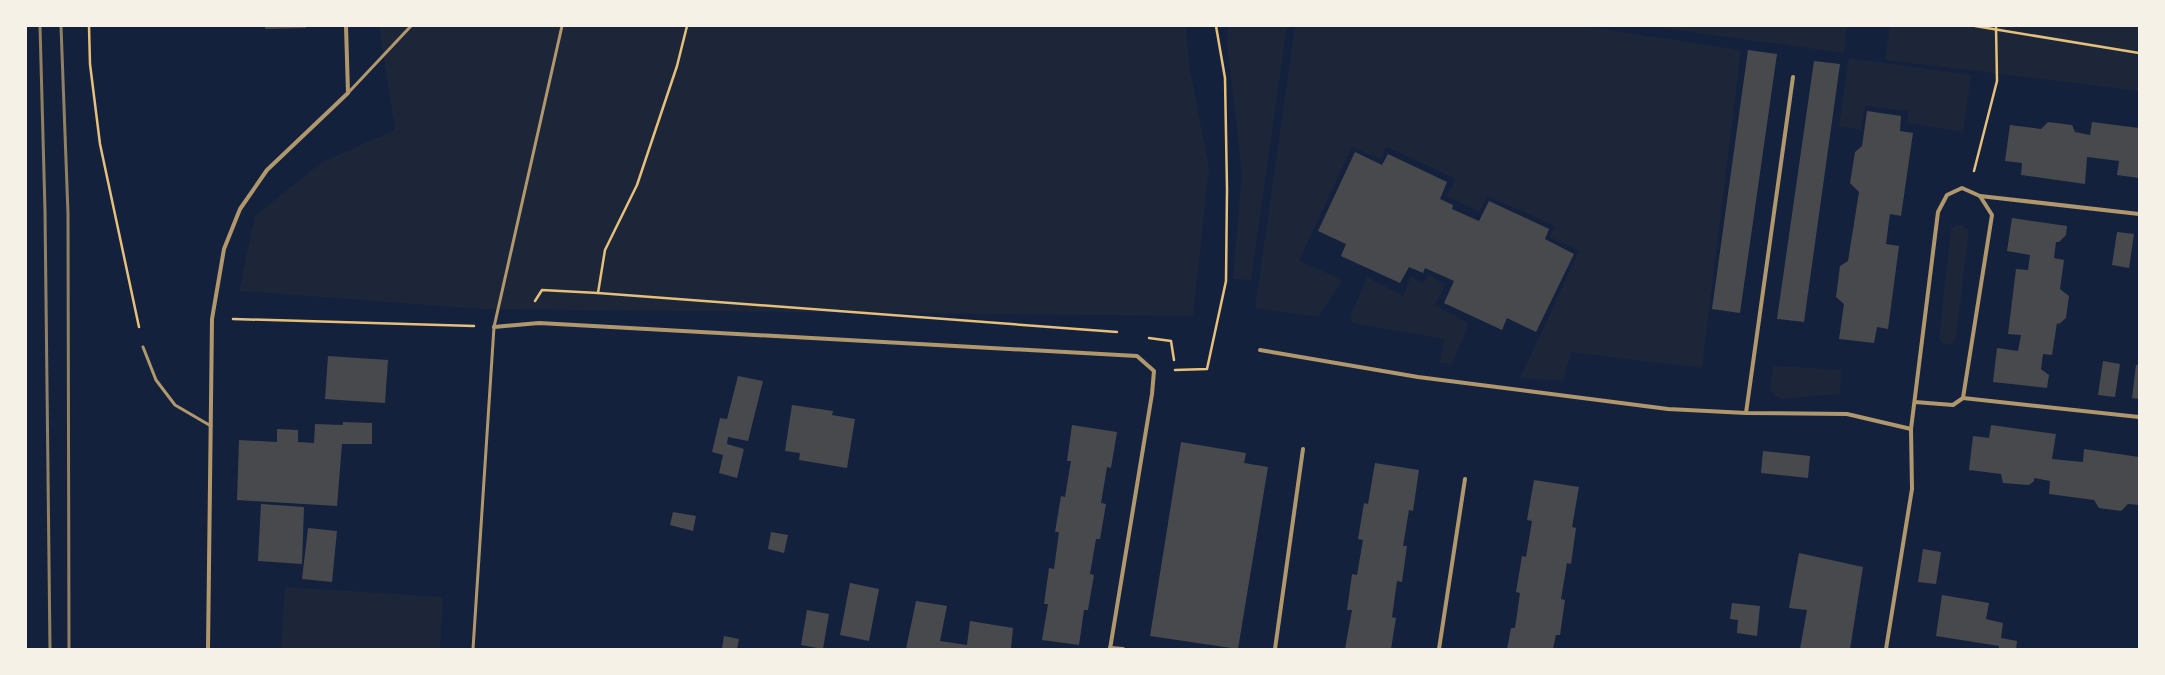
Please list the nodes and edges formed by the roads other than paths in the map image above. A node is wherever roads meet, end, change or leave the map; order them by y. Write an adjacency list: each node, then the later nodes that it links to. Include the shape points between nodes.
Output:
1 (346, 26): 5 (street)
2 (410, 26): 5 (lane)
3 (562, 26): 8 (lane)
4 (1793, 78): 13 (street)
5 (348, 93): 15 (street, via 267,170 240,209 224,249 212,318)
6 (1980, 196): 7 (street); 11 (street, via 1992,215); 12 (street, via 1962,188 1947,195 1938,212)
7 (2139, 214)
8 (494, 327): 19 (street, via 539,323 1137,356 1154,371 1152,394); 21 (lane)
9 (143, 347): 15 (lane, via 156,380 175,405)
10 (1260, 350): 13 (street, via 1418,377 1668,409)
11 (1963, 398): 12 (street, via 1954,406); 14 (street)
12 (1915, 402): 16 (street)
13 (1746, 413): 16 (street, via 1847,414)
14 (2139, 417)
15 (211, 426): 20 (street)
16 (1911, 429): 25 (street, via 1912,489)
17 (1303, 449): 23 (street)
18 (1465, 479): 24 (street)
19 (1110, 648): 22 (street)
20 (208, 649)
21 (473, 649)
22 (1123, 649)
23 (1275, 649)
24 (1439, 649)
25 (1886, 649)

